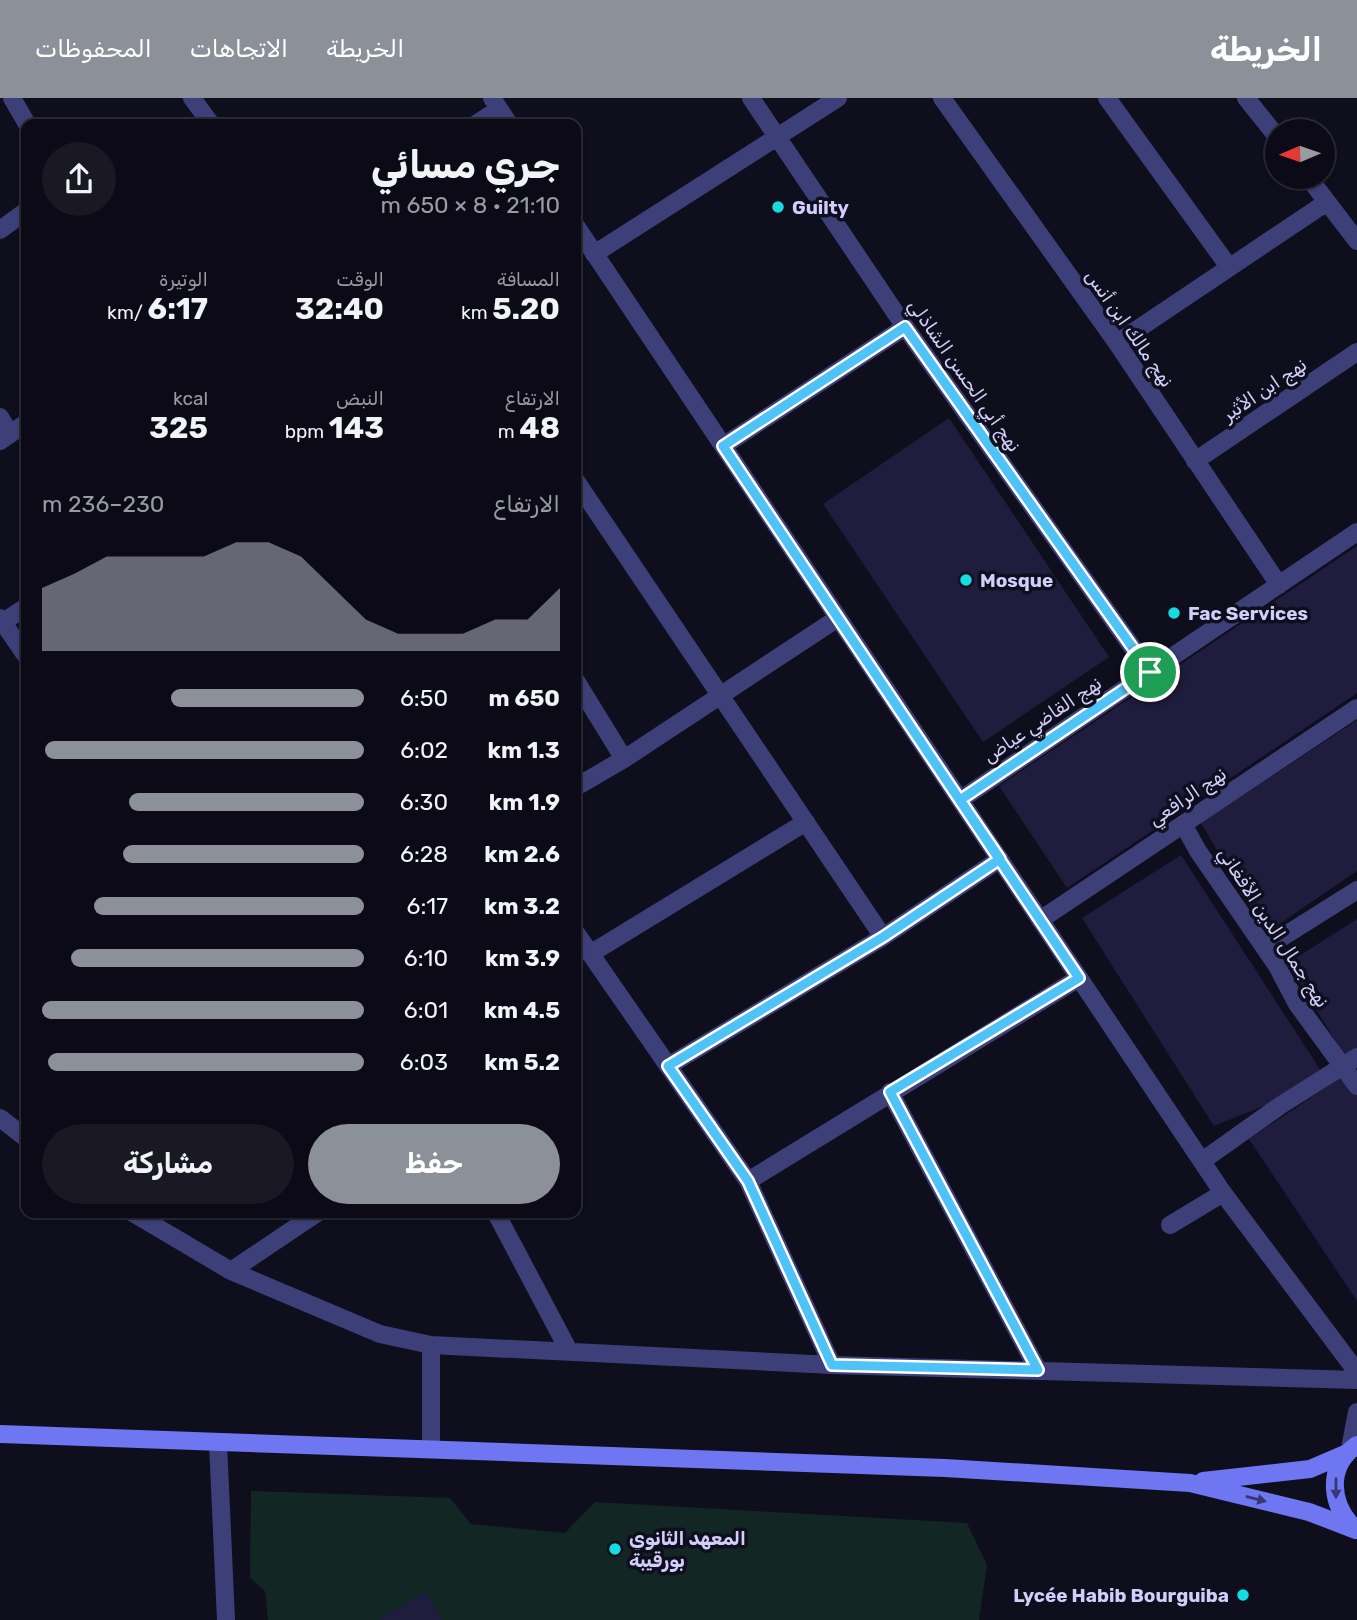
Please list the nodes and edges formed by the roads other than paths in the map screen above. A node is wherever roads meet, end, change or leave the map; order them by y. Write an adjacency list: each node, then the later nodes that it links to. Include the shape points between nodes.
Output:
1 (12, 98): 9 (street)
2 (192, 98): 10 (street)
3 (751, 98): 13 (street, نهج أبي الحسن الشاذلي)
4 (838, 98): 13 (street)
5 (942, 98): 23 (street, نهج مالك ابن أنس)
6 (1107, 98): 21 (street)
7 (1246, 98): 12 (street)
8 (500, 110): 11 (street)
9 (24, 119)
10 (207, 119)
11 (485, 119)
12 (1265, 122)
13 (777, 137): 20 (street); 22 (street, نهج أبي الحسن الشاذلي)
14 (1317, 189): 15 (street)
15 (1327, 202): 19 (street); 21 (street)
16 (21, 215): 17 (street)
17 (0, 230)
18 (581, 234): 20 (street)
19 (1357, 241)
20 (594, 254): 28 (street)
21 (1229, 267): 23 (street)
22 (905, 327): 28 (street); 37 (street, نهج أبي الحسن الشاذلي)
23 (1117, 343): 29 (street, نهج مالك ابن أنس)
24 (1357, 352): 29 (street, نهج ابن الأثير)
25 (0, 418): 27 (street)
26 (21, 426): 27 (street)
27 (5, 437)
28 (723, 446): 34 (street)
29 (1195, 461): 32 (street, نهج مالك ابن أنس)
30 (581, 488): 39 (street)
31 (1357, 532): 32 (street, نهج القاضي عياض)
32 (1279, 585): 37 (street, نهج القاضي عياض)
33 (21, 610): 35 (street)
34 (838, 618): 39 (street); 43 (street)
35 (1, 620): 36 (street)
36 (21, 649)
37 (1150, 672): 43 (street, نهج القاضي عياض)
38 (581, 689): 41 (street)
39 (720, 695): 41 (street); 44 (street)
40 (1357, 709): 45 (street, نهج الرافعي)
41 (624, 759): 42 (street)
42 (581, 784)
43 (960, 800): 46 (street)
44 (806, 822): 49 (street); 52 (street)
45 (1183, 824): 48 (street, نهج الرافعي); 51 (street, نهج جمال الدين الأفغاني)
46 (1000, 859): 48 (street); 49 (street)
47 (1357, 890): 51 (street)
48 (1040, 920): 53 (street)
49 (883, 937): 55 (street)
50 (581, 940): 52 (street)
51 (1265, 947): 54 (street, نهج جمال الدين الأفغاني, via 1297,1004)
52 (590, 954): 55 (street)
53 (1079, 978): 57 (street); 60 (street)
54 (1350, 1062): 56 (street, نهج جمال الدين الأفغاني); 60 (street)
55 (668, 1066): 61 (street)
56 (1357, 1086)
57 (890, 1092): 61 (street); 71 (street)
58 (0, 1118): 59 (street)
59 (21, 1134)
60 (1202, 1161): 62 (street)
61 (748, 1181): 70 (street)
62 (1223, 1193): 66 (street); 72 (street)
63 (141, 1218): 67 (street)
64 (310, 1218): 67 (street)
65 (499, 1218): 69 (street)
66 (1170, 1225)
67 (231, 1271): 68 (street, via 380,1334)
68 (431, 1345): 69 (street); 77 (street)
69 (569, 1350): 70 (street)
70 (832, 1365): 71 (street)
71 (1038, 1370): 73 (street)
72 (1357, 1372)
73 (1357, 1380)
74 (1357, 1412): 78 (street)
75 (0, 1434): 76 (main road)
76 (219, 1443): 77 (main road); 81 (street)
77 (431, 1449): 79 (main road, via 945,1468)
78 (1351, 1449): 79 (main road, via 1310,1469); 80 (main road, one-way to 80, via 1337,1469 1334,1486 1336,1503)
79 (1189, 1483): 80 (main road, one-way to 80, via 1309,1512)
80 (1356, 1530)
81 (226, 1620)

